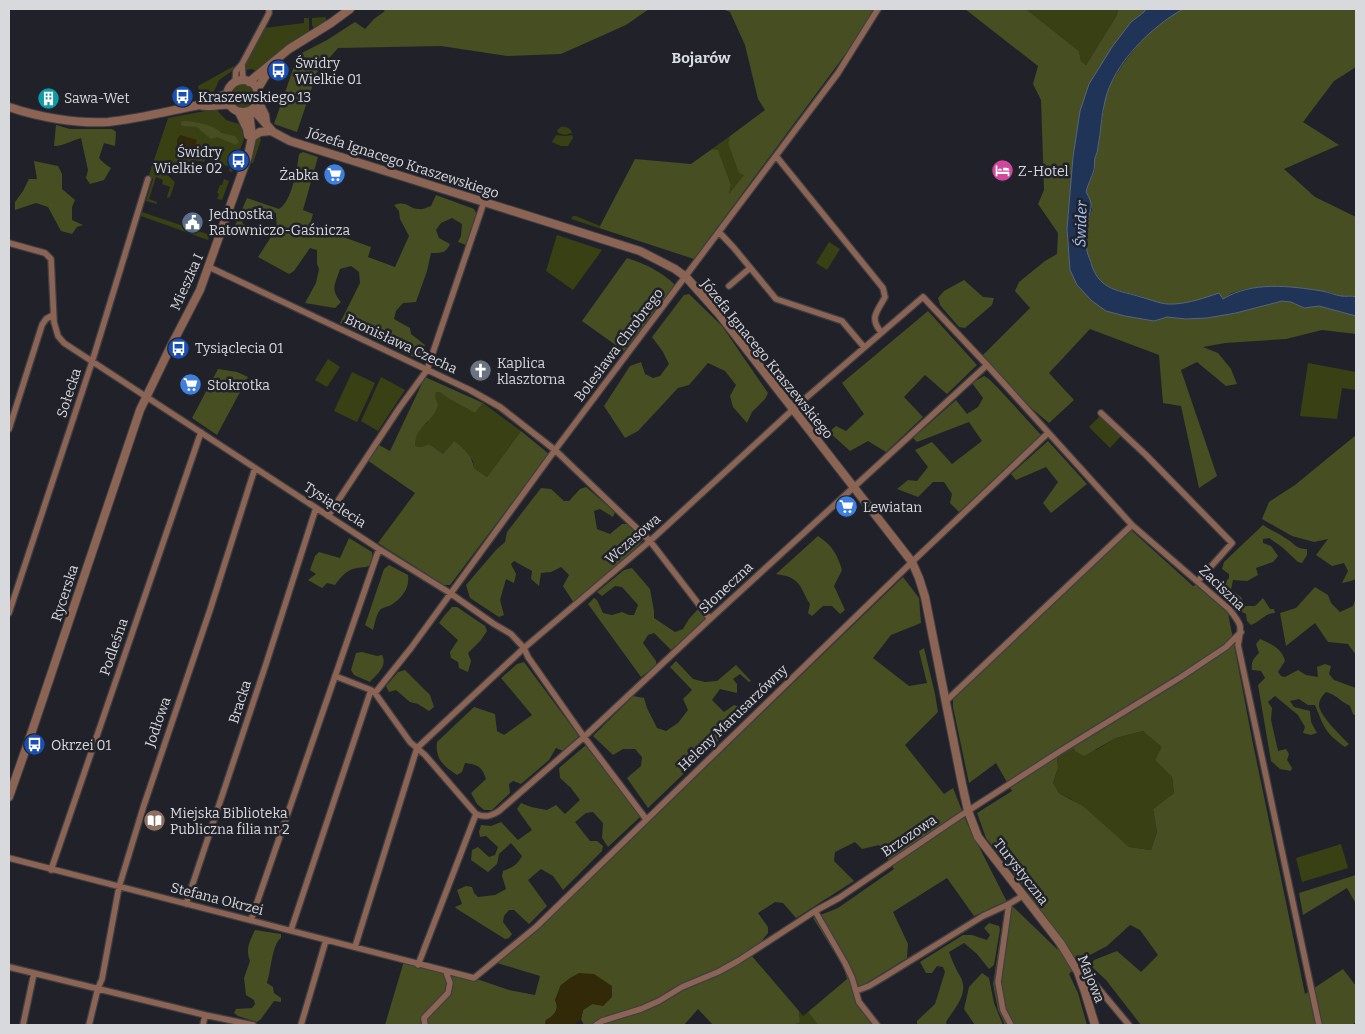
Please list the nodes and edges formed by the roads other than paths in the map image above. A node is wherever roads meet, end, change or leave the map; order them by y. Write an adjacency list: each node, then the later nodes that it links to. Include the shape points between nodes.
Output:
1 (269, 9): 5 (street, via 242,64)
2 (350, 9): 4 (street)
3 (878, 9): 17 (street, Bolesława Chrobrego, via 838,73)
4 (273, 64): 5 (street); 6 (street)
5 (243, 81): 6 (street, via 254,84); 7 (street, via 229,88)
6 (258, 90): 8 (street)
7 (227, 94): 9 (street); 10 (street, via 202,101)
8 (258, 101): 12 (street); 14 (street)
9 (229, 104): 10 (street); 13 (street)
10 (199, 105): 11 (street, via 106,122 63,120)
11 (9, 107)
12 (251, 111): 13 (street); 14 (street); 16 (street, Mieszka I)
13 (239, 112): 16 (street)
14 (266, 123): 15 (street)
15 (271, 131): 16 (street, via 263,131); 19 (street, Józefa Ignacego Kraszewskiego, via 290,140)
16 (251, 141): 22 (street, Mieszka I)
17 (776, 156): 20 (street, Bolesława Chrobrego); 28 (street, via 883,288 885,298 874,317)
18 (148, 179): 30 (street, Sołecka)
19 (484, 202): 24 (street, Józefa Ignacego Kraszewskiego, via 640,251); 32 (street)
20 (719, 232): 23 (street); 24 (street, Bolesława Chrobrego)
21 (9, 243): 27 (street, Tysiąclecia, via 45,253 50,260)
22 (209, 267): 32 (street, Bronisława Czecha); 33 (street, Mieszka I)
23 (750, 268): 25 (street); 29 (street, via 776,299 842,321)
24 (686, 277): 34 (street, Józefa Ignacego Kraszewskiego, via 719,314); 39 (street, Bolesława Chrobrego)
25 (729, 286)
26 (923, 296): 28 (street, Wczasowa); 31 (street, Zaciszna)
27 (53, 315): 30 (street, Tysiąclecia, via 58,336); 36 (street, via 42,325)
28 (880, 331): 29 (street, Wczasowa)
29 (862, 346): 34 (street, Wczasowa)
30 (92, 362): 33 (street, Tysiąclecia); 50 (street, Sołecka)
31 (987, 365): 38 (street, Zaciszna); 41 (street, Słoneczna)
32 (427, 370): 39 (street, Bronisława Czecha, via 500,407); 43 (street)
33 (145, 396): 37 (street, Tysiąclecia); 61 (street, Rycerska)
34 (793, 410): 41 (street, Józefa Ignacego Kraszewskiego); 45 (street, Wczasowa)
35 (1101, 413): 48 (street, via 1232,543)
36 (9, 429)
37 (201, 432): 40 (street, Tysiąclecia); 66 (street, Podleśna)
38 (1048, 433): 44 (street, Zaciszna); 47 (street, Heleny Marusarzówny)
39 (555, 450): 45 (street, Bronisława Czecha); 49 (street, Bolesława Chrobrego)
40 (255, 468): 42 (street, Tysiąclecia); 67 (street, Jodłowa)
41 (853, 488): 47 (street, Józefa Ignacego Kraszewskiego); 51 (street, Słoneczna)
42 (316, 508): 43 (street, Tysiąclecia); 69 (street, Bracka)
43 (328, 516): 46 (street, Tysiąclecia)
44 (1132, 525): 48 (street, Zaciszna); 58 (street)
45 (650, 541): 51 (street, Bronisława Czecha); 55 (street, Wczasowa)
46 (379, 549): 49 (street, Tysiąclecia); 56 (street)
47 (912, 562): 58 (street, Józefa Ignacego Kraszewskiego, via 925,597); 64 (street, Heleny Marusarzówny)
48 (1198, 581): 52 (street, Zaciszna, via 1237,618)
49 (450, 593): 55 (street, Tysiąclecia, via 511,634); 57 (street, Bolesława Chrobrego, via 411,648)
50 (9, 613)
51 (710, 619): 59 (street, Słoneczna)
52 (1241, 632): 53 (street, Zaciszna); 54 (street, Brzozowa)
53 (1238, 645): 54 (street, Brzozowa); 96 (street, Zaciszna)
54 (1226, 647): 62 (street, Brzozowa)
55 (524, 648): 59 (street, Tysiąclecia); 60 (street, Wczasowa)
56 (335, 676): 57 (street); 72 (street)
57 (373, 691): 60 (street, via 410,742); 73 (street)
58 (945, 702): 62 (street, Józefa Ignacego Kraszewskiego)
59 (584, 737): 63 (street, Słoneczna, via 492,816); 64 (street, Tysiąclecia)
60 (418, 748): 63 (street); 76 (street)
61 (9, 797)
62 (968, 811): 68 (street, Turystyczna, via 978,837); 71 (street, Brzozowa)
63 (476, 814): 77 (street)
64 (646, 819): 79 (street, Heleny Marusarzówny, via 536,927 474,978)
65 (9, 858): 66 (street, Stefana Okrzei)
66 (51, 870): 67 (street, Stefana Okrzei)
67 (119, 887): 69 (street, Stefana Okrzei); 82 (street, Jodłowa)
68 (1024, 895): 70 (street); 75 (street, Turystyczna)
69 (186, 904): 72 (street, Stefana Okrzei)
70 (1009, 904): 83 (street); 93 (street, via 998,982 1002,1010)
71 (815, 911): 83 (street, via 845,963); 91 (street, Brzozowa, via 718,972 641,1009)
72 (251, 920): 73 (street, Stefana Okrzei)
73 (291, 930): 74 (street, Stefana Okrzei)
74 (326, 940): 76 (street, Stefana Okrzei); 89 (street)
75 (1061, 944): 81 (street, Majowa)
76 (355, 947): 77 (street, Stefana Okrzei)
77 (418, 965): 79 (street, Heleny Marusarzówny)
78 (9, 967): 80 (street)
79 (446, 972): 90 (street, via 450,983 448,993 424,1018)
80 (34, 973): 82 (street); 85 (street)
81 (1081, 982): 94 (street, Majowa); 95 (street, via 1094,983)
82 (98, 988): 84 (street); 86 (street, Jodłowa)
83 (856, 991): 92 (street, via 859,1002)
84 (205, 1015): 87 (street); 88 (street)
85 (23, 1025)
86 (89, 1025)
87 (203, 1025)
88 (253, 1025)
89 (301, 1025)
90 (425, 1025)
91 (596, 1025)
92 (877, 1025)
93 (1011, 1025)
94 (1094, 1025)
95 (1128, 1025)
96 (1319, 1025)

